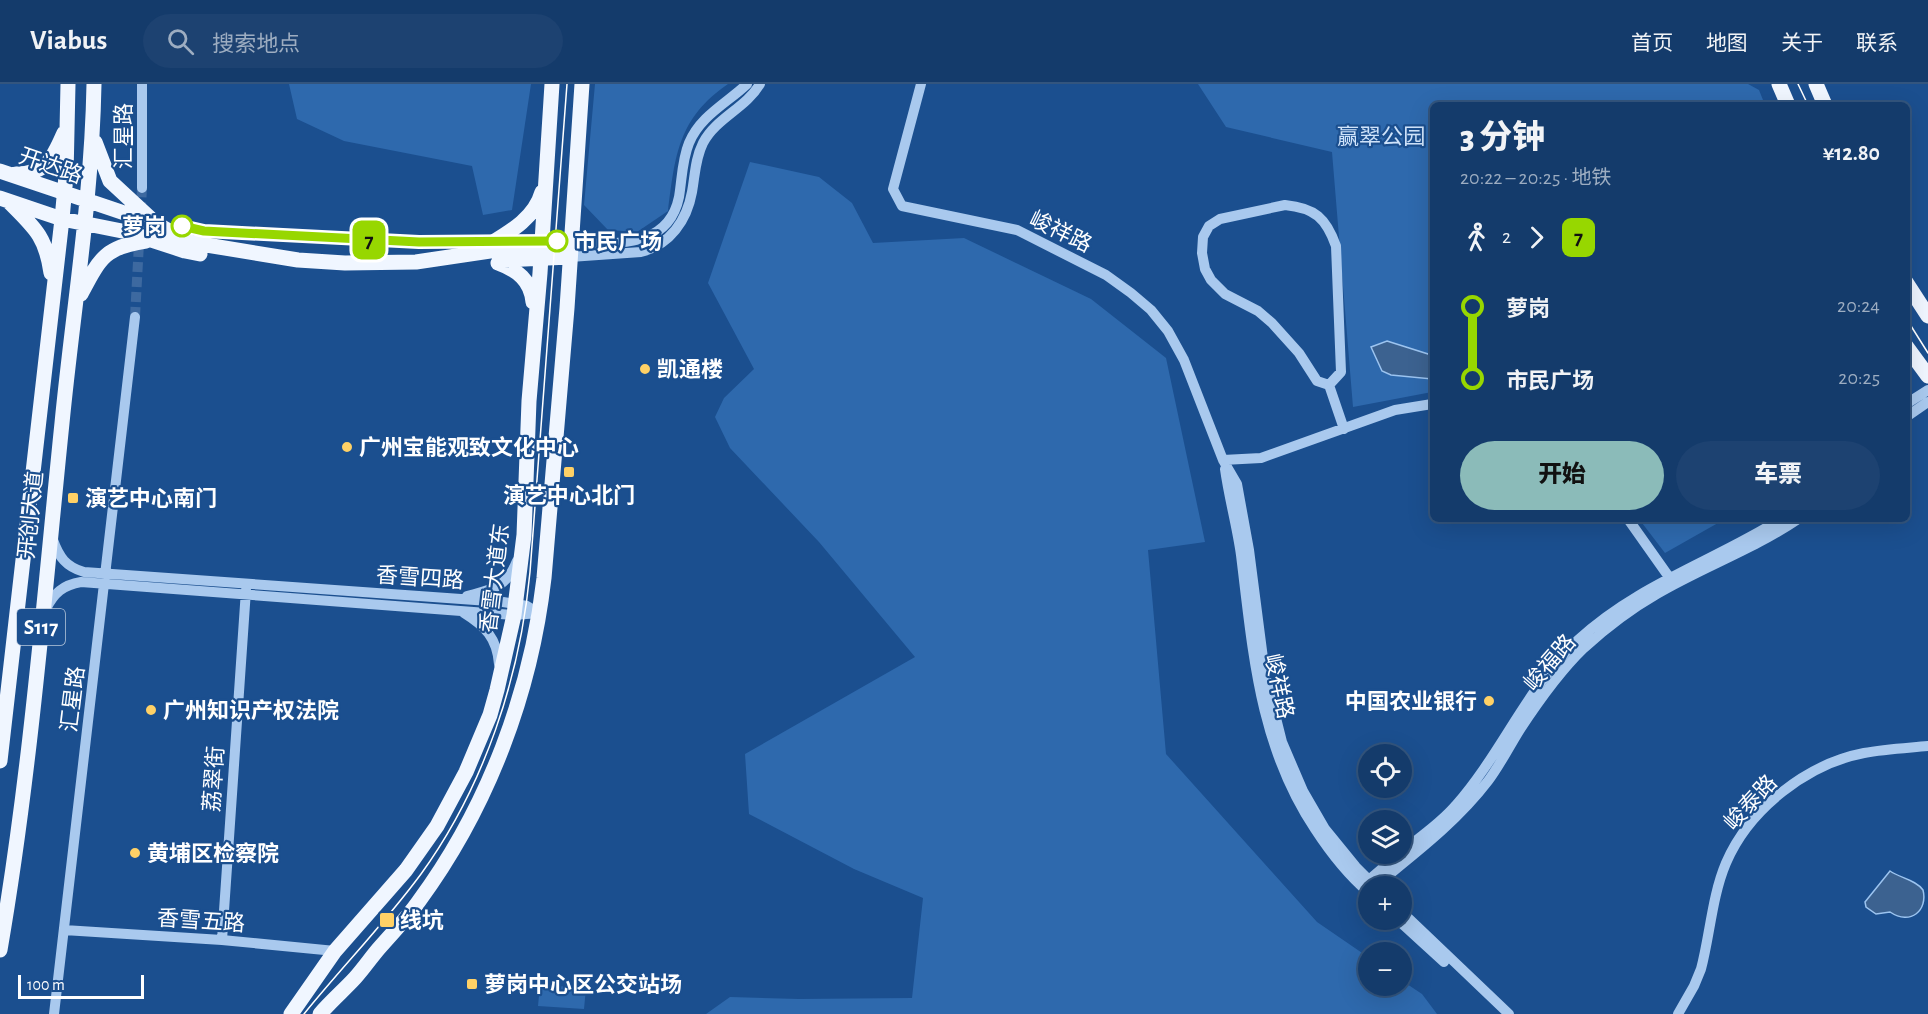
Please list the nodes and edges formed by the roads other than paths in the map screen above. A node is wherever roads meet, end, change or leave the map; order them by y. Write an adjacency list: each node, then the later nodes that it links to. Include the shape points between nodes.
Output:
1 (68, 84): 11 (main road, 开创大道 / S117)
2 (94, 84): 12 (main road, 开创大道 / S117)
3 (142, 84): 19 (street, 汇星路)
4 (552, 84): 18 (main road, 香雪大道东)
5 (582, 84): 27 (main road)
6 (747, 84): 27 (street, via 696,129 685,157 675,208 661,229 644,239)
7 (760, 84): 27 (street, via 711,129 696,161 685,218 670,236 641,252)
8 (921, 84): 47 (street, 峻祥路, via 893,189 902,206 1017,230 1131,292 1168,331 1184,360)
9 (1779, 84): 13 (main road)
10 (1816, 84): 14 (main road)
11 (68, 101): 12 (main road); 15 (main road, 开创大道 / S117)
12 (94, 101): 16 (main road, 开创大道 / S117)
13 (1787, 102)
14 (1824, 102)
15 (68, 125): 17 (main road, via 52,159 38,171 18,175); 20 (main road, 开创大道 / S117)
16 (93, 136): 22 (main road, 开创大道 / S117); 25 (main road, via 110,181)
17 (0, 171): 20 (main road, 开达路)
18 (546, 174): 28 (main road, 香雪大道东); 29 (main road, via 536,208 514,229)
19 (142, 188)
20 (64, 194): 22 (main road, 开达路); 23 (main road, 开创大道 / S117)
21 (4, 199): 23 (main road, 开达路); 32 (main road, via 42,239)
22 (87, 202): 24 (main road, 开创大道 / S117); 25 (main road, 开达路)
23 (62, 219): 24 (main road, 开达路); 32 (main road, 开创大道 / S117)
24 (85, 224): 26 (main road, 开达路); 33 (main road, 开创大道 / S117)
25 (157, 224): 29 (main road, via 188,242 298,260 406,263)
26 (152, 240): 30 (main road, 开达路, via 247,263 332,272 412,272); 33 (main road, via 112,250 96,265)
27 (571, 251): 28 (main road); 60 (main road)
28 (541, 252): 29 (main road); 30 (main road, 开达路); 36 (main road, 香雪大道东)
29 (475, 253)
30 (492, 261): 36 (main road, via 517,271 528,282)
31 (1910, 288): 34 (main road)
32 (54, 292): 37 (main road, 开创大道 / S117)
33 (76, 303): 48 (main road, 开创大道 / S117)
34 (1928, 316)
35 (135, 318): 55 (street, 汇星路)
36 (534, 326): 52 (main road, 香雪大道东)
37 (48, 340): 48 (main road, via 54,323 59,321 63,330 52,439); 64 (main road, 开创大道 / S117)
38 (1910, 351): 39 (main road)
39 (1928, 376)
40 (1329, 385): 40 (street, via 1341,372 1336,246 1330,230 1317,214 1285,205 1220,219 1209,226 1203,237 1202,253 1211,280 1225,294 1272,323 1317,381); 46 (street)
41 (1928, 390): 42 (street)
42 (1910, 401)
43 (1928, 402): 45 (street)
44 (1430, 404): 46 (street, via 1395,410)
45 (1910, 414)
46 (1344, 429): 47 (street, via 1261,458)
47 (1223, 460): 69 (street, 峻祥路, via 1254,662 1269,730 1307,818 1327,848)
48 (57, 477): 53 (main road, 开创大道 / S117)
49 (1630, 522): 54 (street)
50 (1776, 522): 54 (street, 峻福路)
51 (1793, 522): 68 (street, 峻福路, via 1752,547 1656,594 1608,628 1564,669 1472,800 1448,826)
52 (524, 534): 57 (street, via 517,562 504,583); 58 (main road, 香雪大道东)
53 (51, 537): 55 (street, 香雪四路, via 69,566); 61 (main road, 开创大道 / S117)
54 (1669, 577): 65 (street, 峻福路, via 1624,604 1558,661 1456,805)
55 (105, 579): 56 (street, 香雪四路); 61 (street, 香雪四路, via 60,589); 71 (street, 汇星路)
56 (246, 590): 57 (street, 香雪四路); 59 (street, 香雪四路); 73 (street, 荔翠街)
57 (459, 599): 58 (street, 香雪四路)
58 (514, 610): 59 (street, 香雪四路); 60 (street, 香雪四路, via 527,606); 62 (main road, 香雪大道东)
59 (462, 611): 62 (street, via 480,622 494,639 500,662)
60 (539, 613): 78 (main road, via 512,719 469,821 418,904)
61 (42, 618): 74 (main road, 开创大道 / S117)
62 (497, 690): 75 (main road, 香雪大道东, via 466,772 437,826 406,870)
63 (1928, 746): 81 (street, 峻泰路, via 1863,753 1829,765 1792,784 1768,805 1743,832 1726,863 1701,969)
64 (0, 761)
65 (1412, 843)
66 (1390, 864): 67 (street, 峻福路)
67 (1379, 876)
68 (1387, 876)
69 (1358, 879)
70 (1412, 921): 80 (street)
71 (64, 930): 73 (street, 香雪五路); 76 (street, 汇星路)
72 (1409, 930): 79 (street)
73 (222, 940): 75 (street, 香雪五路)
74 (0, 950)
75 (335, 951): 77 (main road, 香雪大道东)
76 (54, 1014)
77 (291, 1014)
78 (320, 1014)
79 (1500, 1014)
80 (1509, 1014)
81 (1678, 1014)

